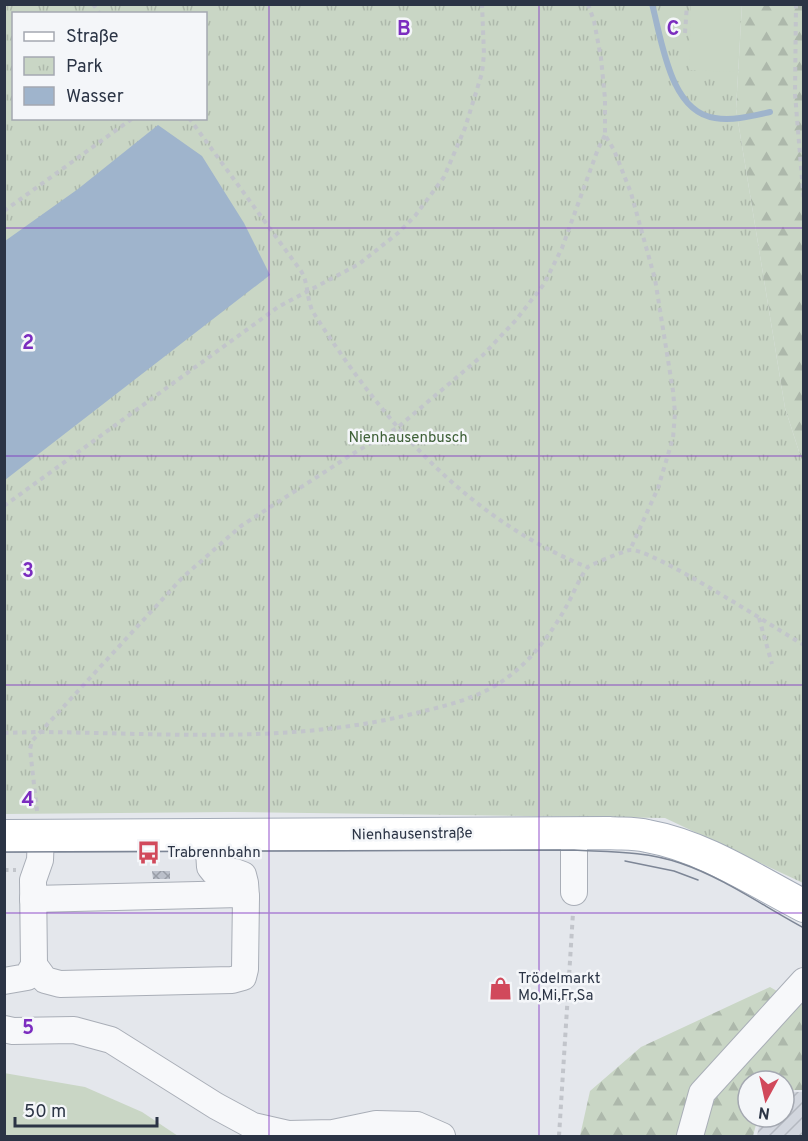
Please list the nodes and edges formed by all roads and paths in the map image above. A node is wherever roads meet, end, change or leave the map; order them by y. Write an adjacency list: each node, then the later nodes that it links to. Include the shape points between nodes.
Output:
1 (482, 4): 11 (path, via 482,73 444,177 414,216 379,249 337,278)
2 (588, 4): 8 (path, via 601,58)
3 (687, 4): 5 (path)
4 (796, 4): 9 (path, via 795,94)
5 (685, 33)
6 (130, 120): 10 (path)
7 (190, 120): 11 (path, via 301,271 307,280)
8 (605, 135): 12 (path, via 562,248 544,284 483,355); 14 (path, via 630,194 655,279 674,402 673,438 658,488)
9 (804, 203)
10 (4, 212)
11 (307, 292): 12 (path, via 318,321); 13 (path, via 278,308)
12 (397, 428): 15 (path, via 484,509 531,540); 19 (path, via 241,526 182,578)
13 (4, 506)
14 (630, 550): 15 (path); 16 (path, via 672,567)
15 (587, 567): 19 (path, via 551,632 521,665 500,683 454,704 377,723 305,733)
16 (759, 618): 17 (path); 18 (path)
17 (804, 645)
18 (772, 664)
19 (39, 732): 20 (path); 24 (path, via 30,749)
20 (4, 733)
21 (574, 833): 22 (main road, Nienhausenstraße); 25 (lane); 28 (main road, Nienhausenstraße, via 646,836 677,844)
22 (208, 834): 24 (main road, Nienhausenstraße); 26 (lane, via 210,867 214,872 243,875)
23 (4, 836): 24 (main road, Nienhausenstraße)
24 (41, 836): 27 (lane)
25 (574, 892): 34 (path)
26 (246, 897): 27 (lane, via 240,894); 29 (lane, via 243,977 60,984 45,980)
27 (33, 899): 29 (lane)
28 (804, 906)
29 (34, 965): 30 (lane, via 27,977)
30 (4, 981)
31 (804, 981): 35 (lane, via 702,1093)
32 (4, 1029): 33 (lane, via 74,1030 111,1040 253,1126 288,1134 333,1133 376,1124 417,1125)
33 (442, 1137)
34 (559, 1137)
35 (690, 1137)

